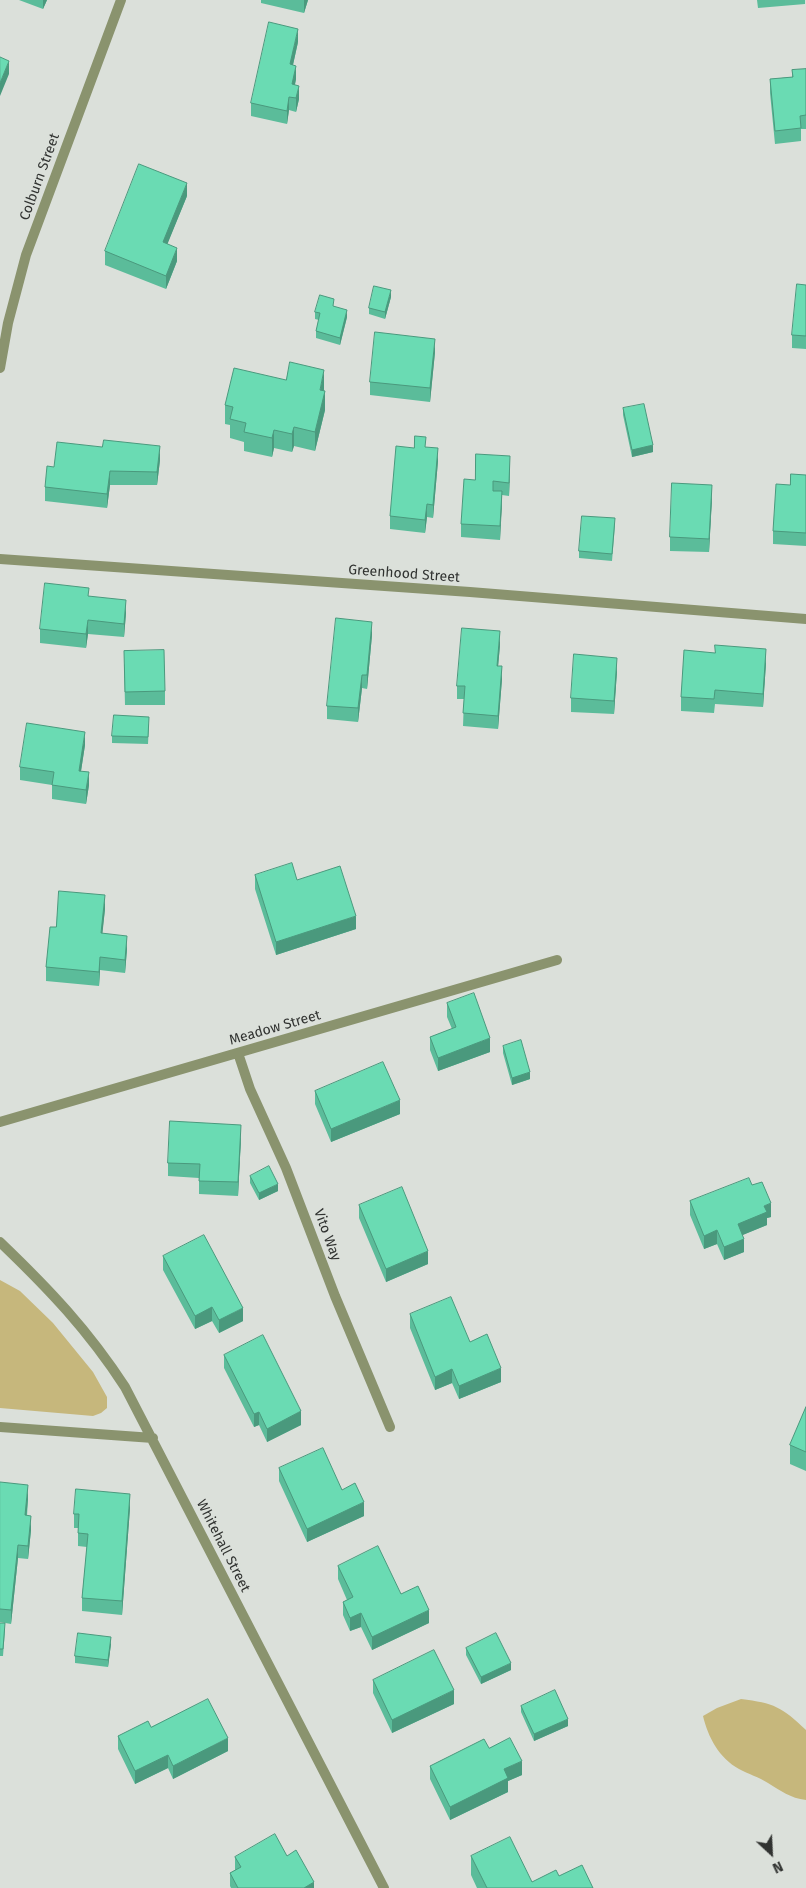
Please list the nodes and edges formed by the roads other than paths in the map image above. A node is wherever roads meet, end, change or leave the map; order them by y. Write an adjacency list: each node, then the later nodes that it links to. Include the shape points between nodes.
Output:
1 (121, 0): 2 (street, Colburn Street, via 26,255 8,322)
2 (0, 368)
3 (0, 559): 4 (street, Greenhood Street, via 470,592)
4 (806, 620)
5 (558, 960): 6 (street, Meadow Street)
6 (238, 1053): 7 (street, Meadow Street); 10 (street, Vito Way)
7 (0, 1122)
8 (0, 1242): 11 (street, Whitehall Street, via 91,1337 125,1387)
9 (0, 1427): 11 (street)
10 (390, 1427)
11 (153, 1438): 12 (street, Whitehall Street)
12 (384, 1888)

